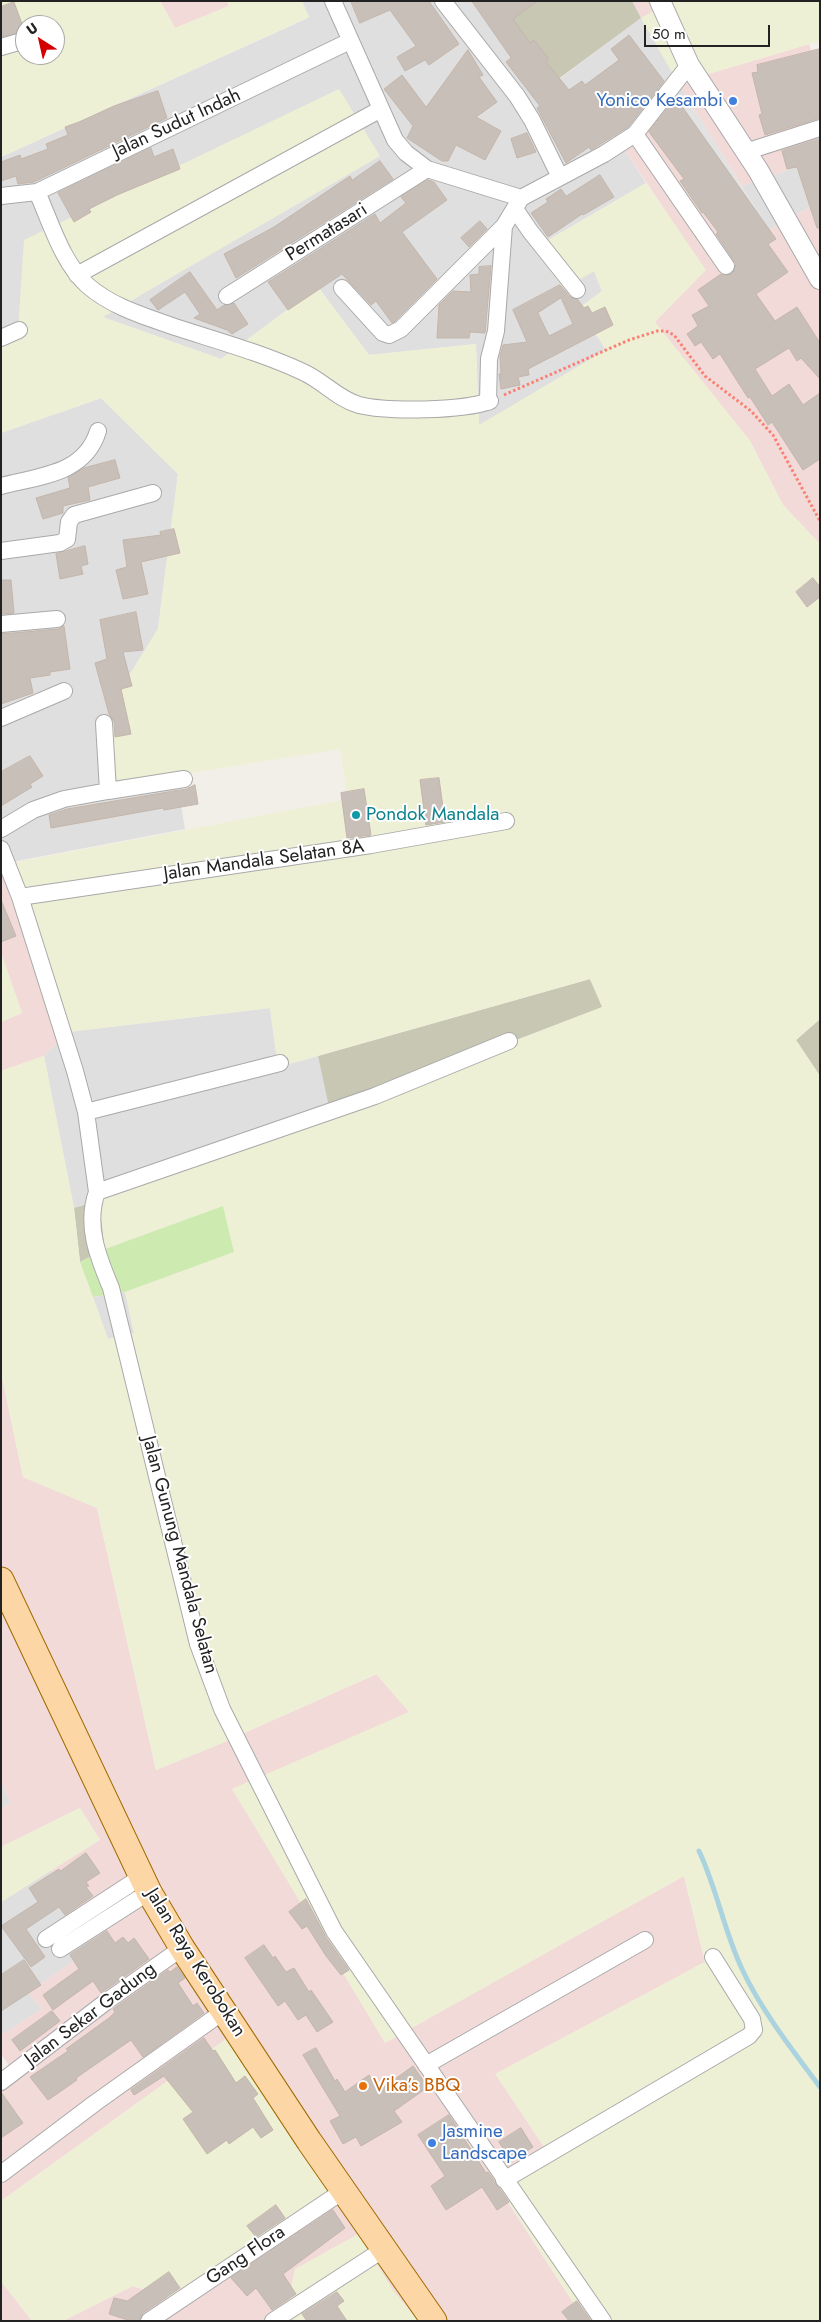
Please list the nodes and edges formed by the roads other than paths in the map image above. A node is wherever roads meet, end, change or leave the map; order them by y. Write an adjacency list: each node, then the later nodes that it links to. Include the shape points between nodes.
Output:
1 (332, 1): 4 (street)
2 (443, 1): 13 (street, via 517,96)
3 (660, 1): 7 (street)
4 (350, 41): 8 (street); 14 (street, Jalan Sudut Indah)
5 (15, 43): 6 (street)
6 (1, 47)
7 (689, 66): 10 (street); 11 (street)
8 (381, 109): 12 (street, via 394,140); 19 (street)
9 (820, 128): 11 (street)
10 (635, 134): 13 (street); 18 (street)
11 (746, 152): 20 (street)
12 (427, 169): 16 (street); 23 (street, Permatasari)
13 (560, 178): 16 (street)
14 (37, 192): 15 (street, Jalan Sudut Indah); 19 (street)
15 (1, 196)
16 (518, 204): 17 (street); 22 (street)
17 (504, 226): 19 (street, via 496,331 489,359 489,402 473,407 447,409 358,404 339,396 306,373 258,353 122,309); 21 (street, via 394,334 383,333)
18 (726, 266)
19 (77, 275)
20 (820, 279)
21 (342, 288)
22 (577, 290)
23 (228, 296)
24 (20, 330): 25 (street)
25 (1, 338)
26 (98, 430): 27 (street, via 94,445 71,466)
27 (1, 486)
28 (153, 493): 29 (street, via 74,515 66,538 60,543)
29 (1, 551)
30 (57, 619): 31 (street)
31 (1, 624)
32 (64, 691): 33 (street)
33 (1, 718)
34 (104, 723): 36 (street)
35 (184, 779): 36 (street)
36 (108, 791): 38 (street, via 64,798 33,810)
37 (506, 821): 40 (street, Jalan Mandala Selatan 8A, via 371,845)
38 (1, 829)
39 (2, 851): 40 (street, Jalan Gunung Mandala Selatan)
40 (20, 897): 43 (street, Jalan Gunung Mandala Selatan)
41 (509, 1041): 44 (street, via 375,1096)
42 (280, 1063): 43 (street)
43 (86, 1112): 44 (street, Jalan Gunung Mandala Selatan)
44 (97, 1192): 53 (street, Jalan Gunung Mandala Selatan, via 93,1223 96,1252 111,1288 198,1644 222,1708 334,1931)
45 (1, 1580): 46 (main road, Jalan Raya Kerobokan)
46 (145, 1884): 47 (street); 49 (main road, Jalan Raya Kerobokan); 50 (street)
47 (46, 1939)
48 (646, 1940): 53 (street)
49 (182, 1948): 52 (main road, Jalan Raya Kerobokan); 54 (street, Jalan Sekar Gadung)
50 (60, 1949)
51 (713, 1956): 56 (street, via 752,2019 754,2030)
52 (224, 2011): 55 (street); 57 (main road, Jalan Raya Kerobokan)
53 (426, 2065): 56 (street, Jalan Gunung Mandala Selatan)
54 (1, 2082)
55 (1, 2174)
56 (504, 2180): 62 (street, Jalan Gunung Mandala Selatan)
57 (343, 2191): 58 (main road, Jalan Raya Kerobokan); 59 (street, Gang Flora)
58 (384, 2249): 60 (street); 61 (main road, Jalan Raya Kerobokan)
59 (149, 2321)
60 (273, 2321)
61 (434, 2321)
62 (603, 2321)

